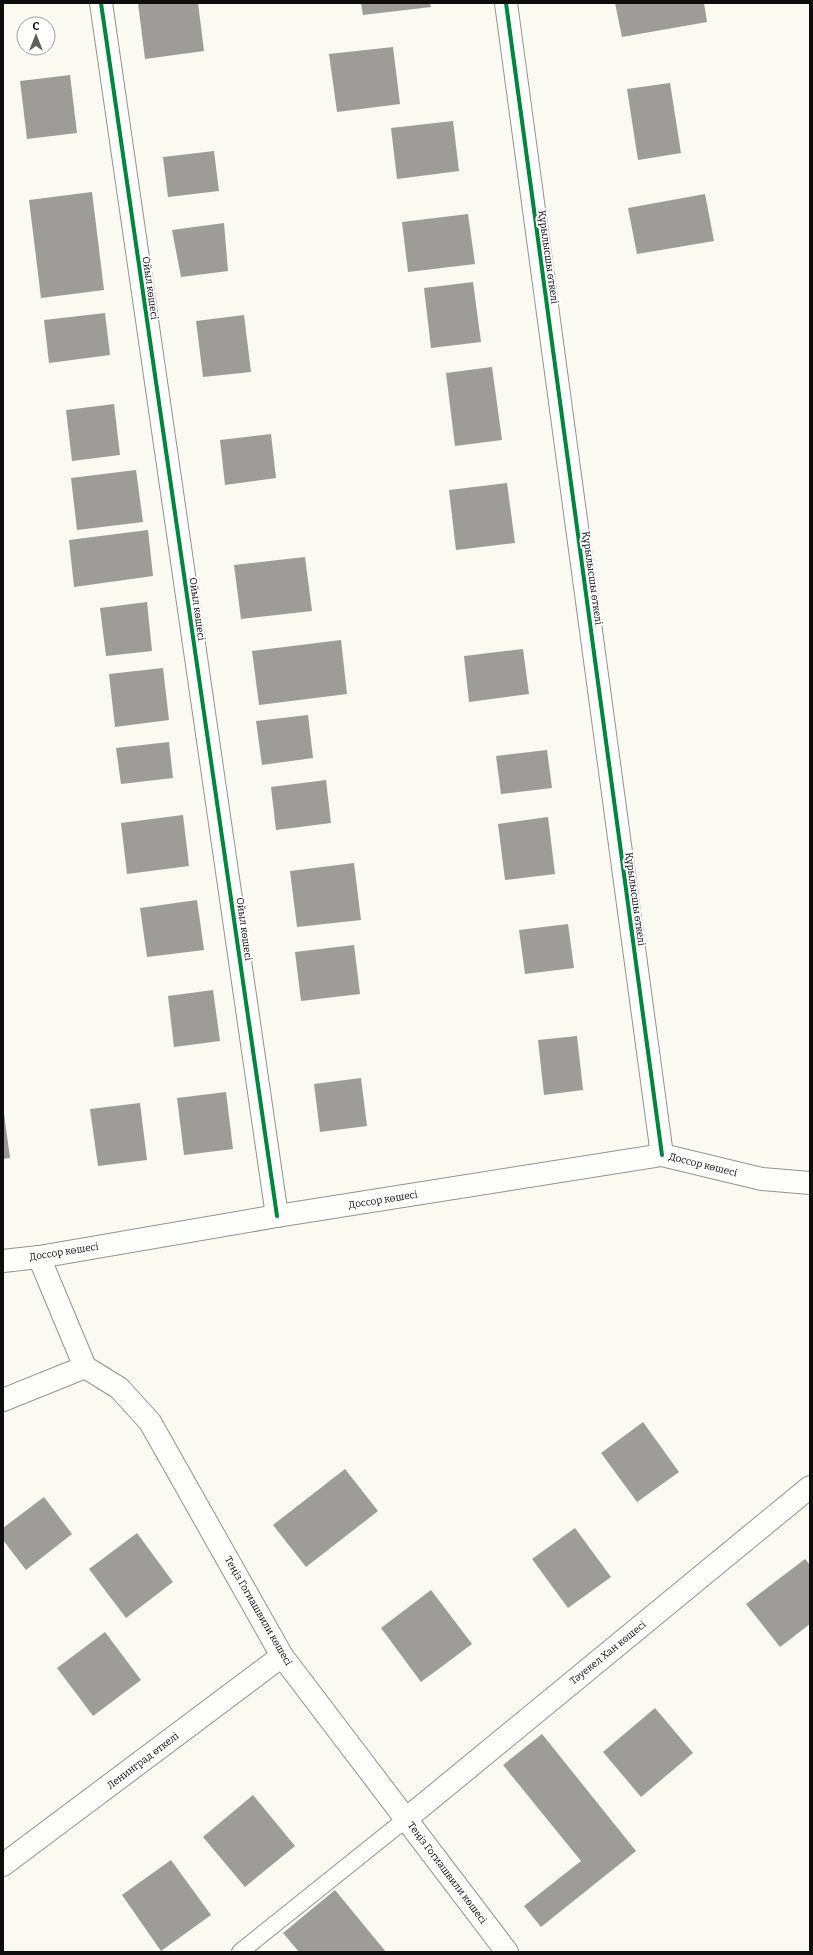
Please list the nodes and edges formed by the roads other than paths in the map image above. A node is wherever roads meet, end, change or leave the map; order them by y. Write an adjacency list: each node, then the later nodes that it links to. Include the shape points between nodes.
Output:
1 (101, 3): 5 (street, Ойыл көшесі)
2 (506, 3): 3 (street, Құрылысшы өткелі)
3 (662, 1155): 4 (street, Доссор көшесі, via 762,1179); 5 (street, Доссор көшесі)
4 (810, 1183)
5 (277, 1216): 6 (street, Доссор көшесі)
6 (39, 1257): 7 (street, Доссор көшесі); 8 (street)
7 (3, 1261)
8 (85, 1367): 9 (street); 11 (street, Теңіз Гогиашвили көшесі, via 119,1388 150,1422)
9 (3, 1400)
10 (810, 1487): 12 (street, Тәуекел Хан көшесі)
11 (282, 1656): 12 (street, Теңіз Гогиашвили көшесі); 13 (street, Ленинград өткелі)
12 (406, 1819): 14 (lane); 15 (street, Теңіз Гогиашвили көшесі)
13 (3, 1865)
14 (240, 1952)
15 (507, 1952)

